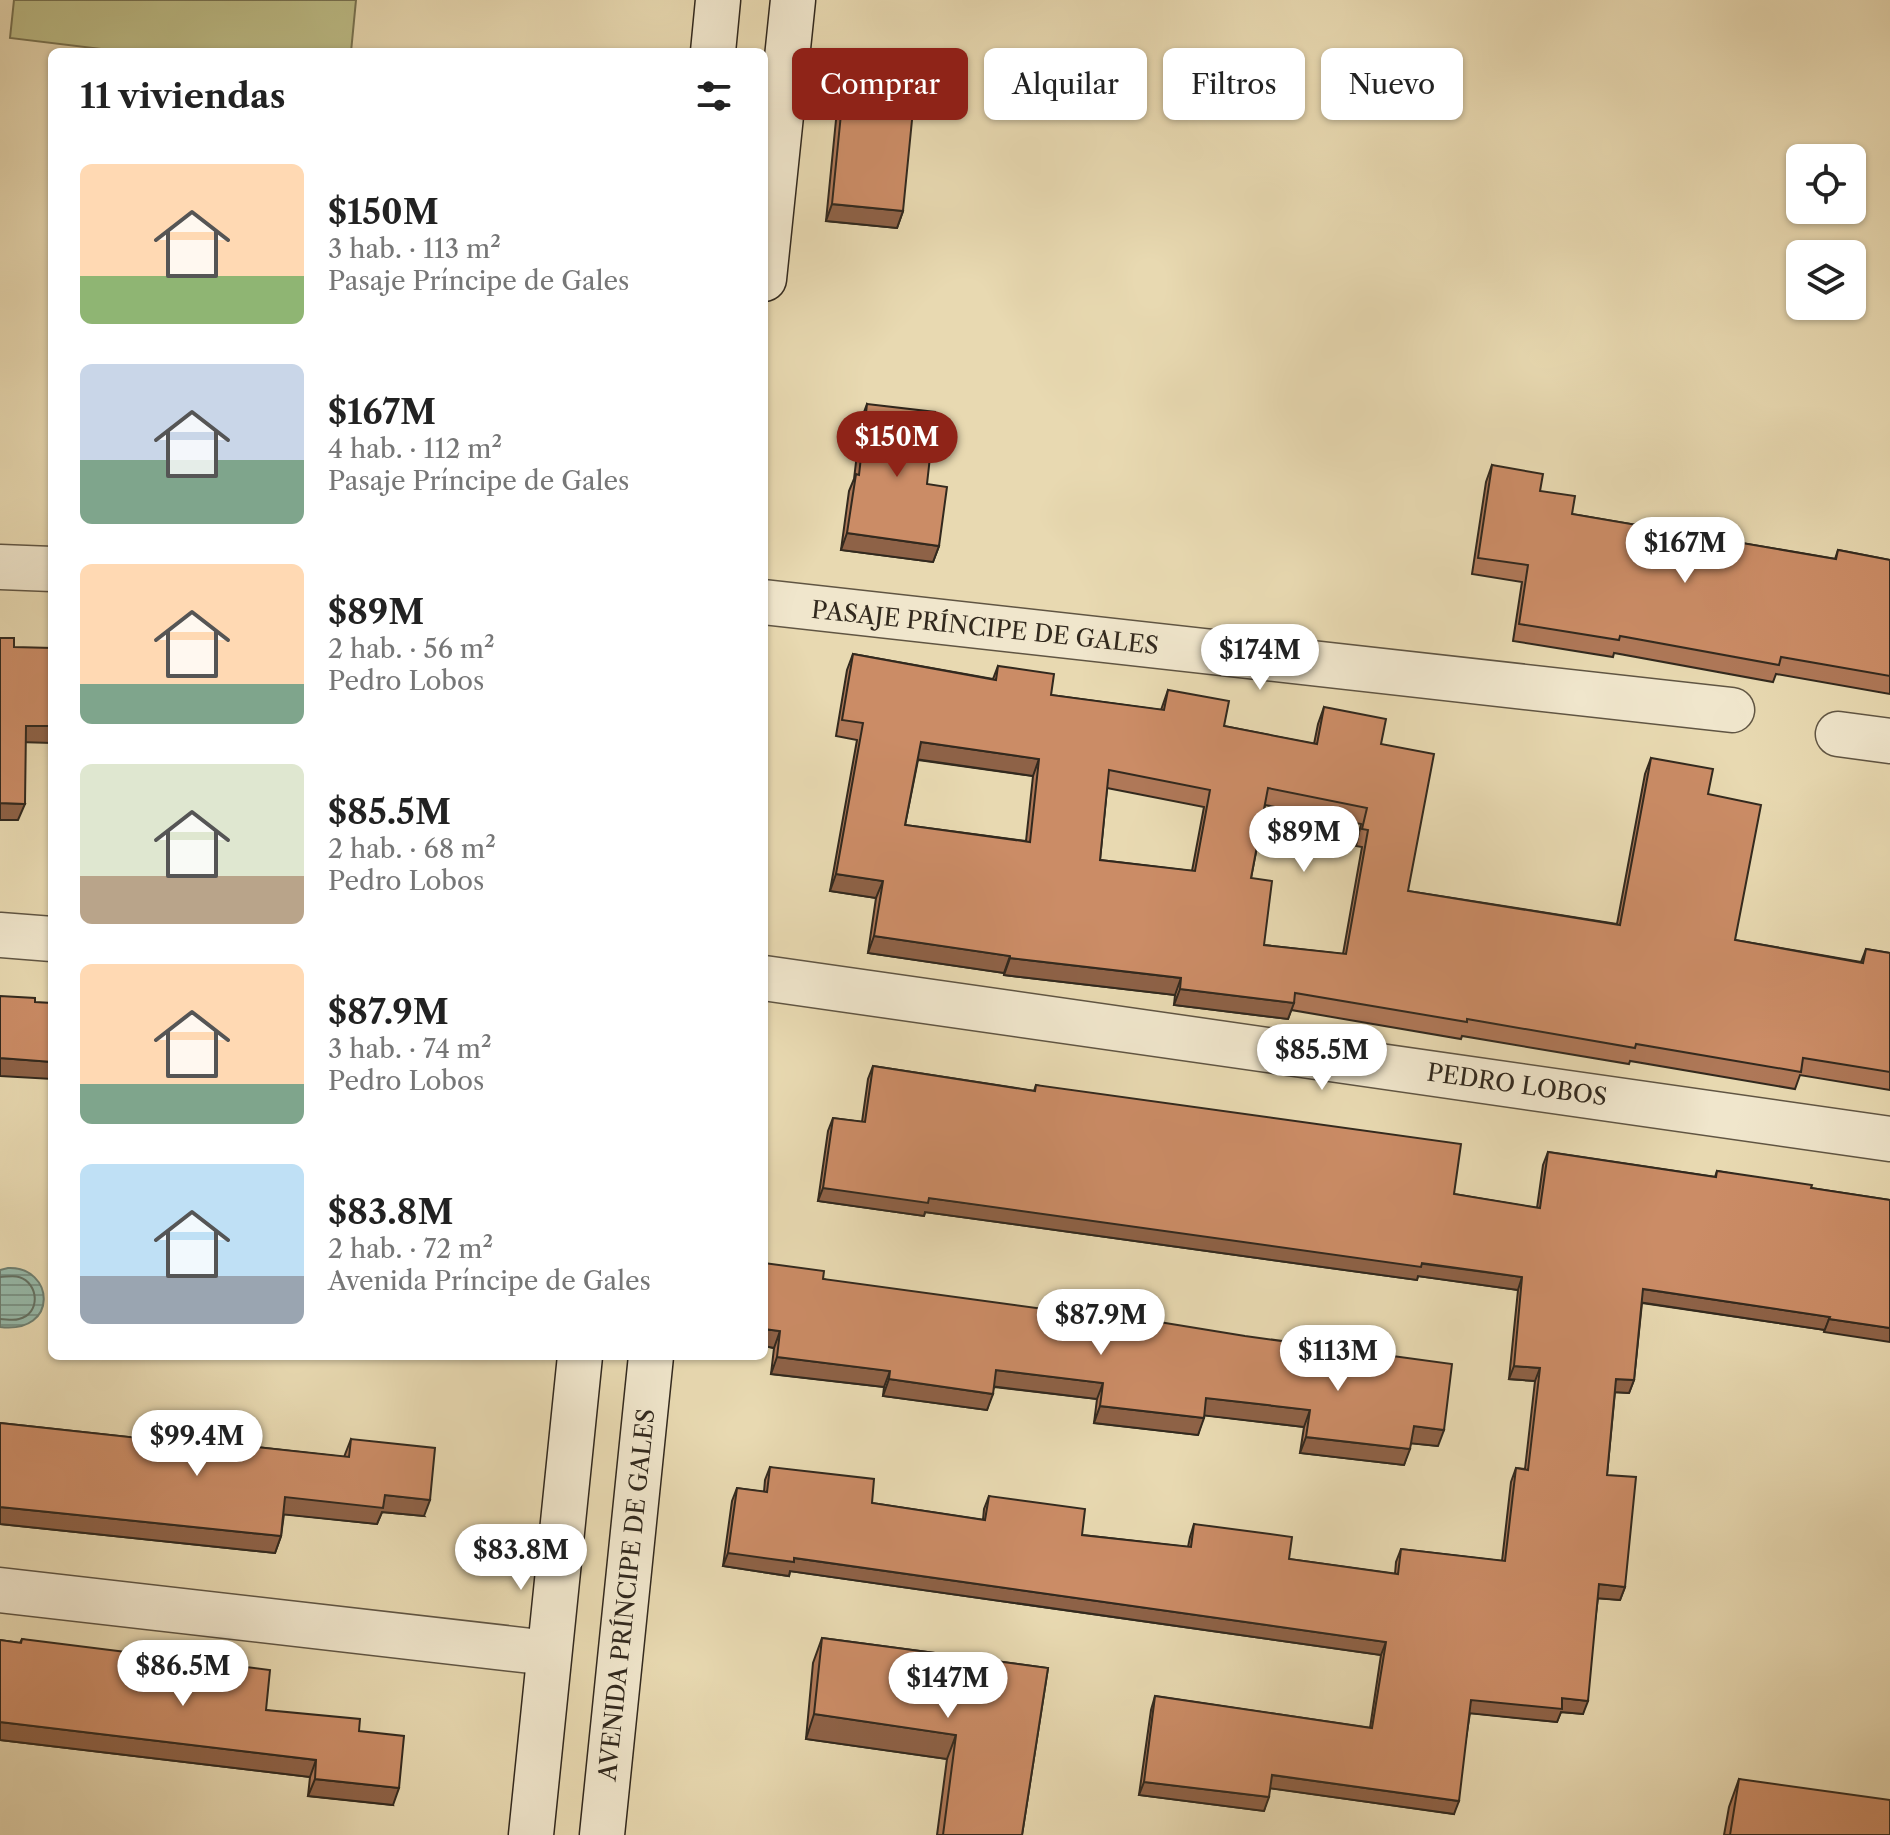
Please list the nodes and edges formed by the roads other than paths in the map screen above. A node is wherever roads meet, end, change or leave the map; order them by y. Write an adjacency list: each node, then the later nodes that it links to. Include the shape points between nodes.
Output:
1 (718, 0): 3 (street)
2 (793, 0): 4 (street)
3 (713, 48)
4 (768, 241)
5 (0, 567): 6 (street)
6 (48, 569)
7 (768, 602): 8 (street, PASAJE PRÍNCIPE DE GALES)
8 (1732, 710)
9 (1838, 734): 10 (street)
10 (1890, 741)
11 (0, 935): 12 (street)
12 (48, 939)
13 (768, 979): 14 (street, PEDRO LOBOS)
14 (1890, 1139)
15 (580, 1360): 18 (street)
16 (651, 1360): 20 (street, AVENIDA PRÍNCIPE DE GALES)
17 (0, 1590): 18 (street)
18 (549, 1653): 19 (street)
19 (531, 1835)
20 (602, 1835)

